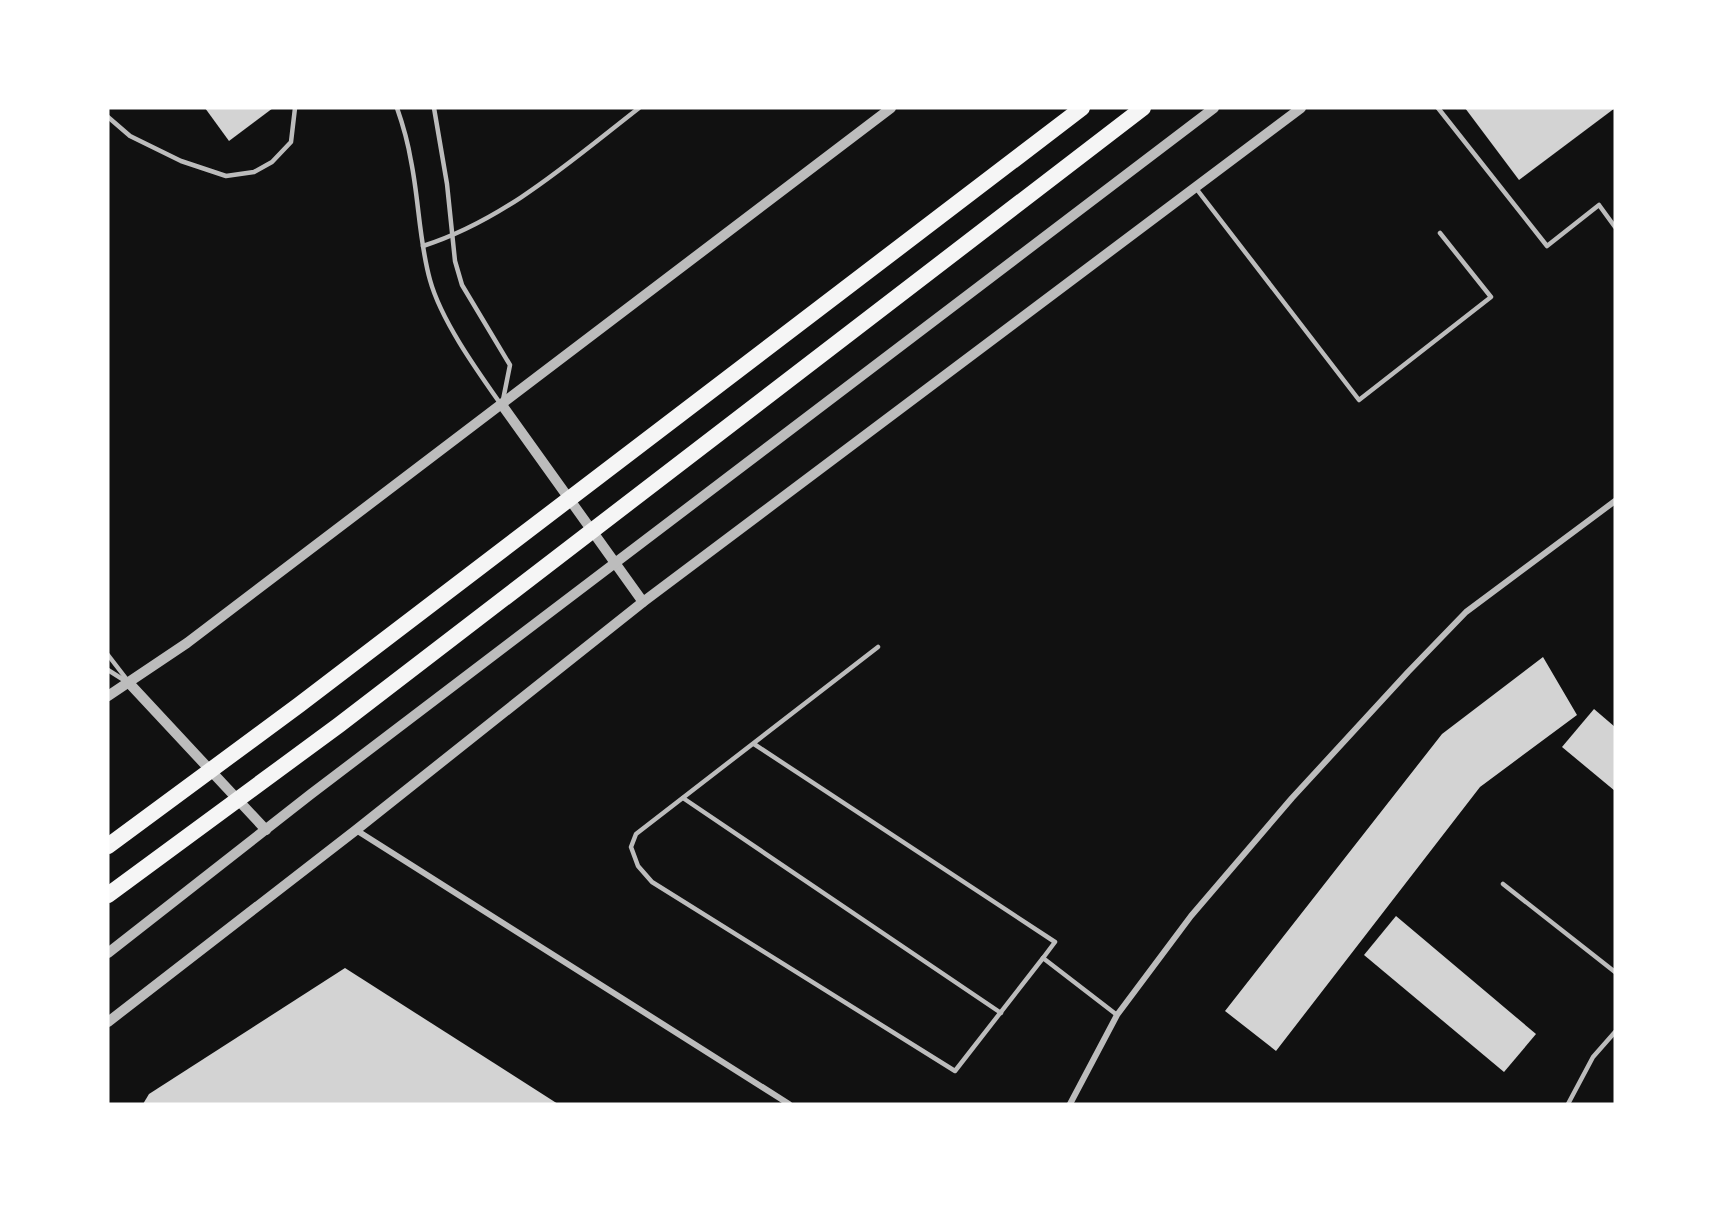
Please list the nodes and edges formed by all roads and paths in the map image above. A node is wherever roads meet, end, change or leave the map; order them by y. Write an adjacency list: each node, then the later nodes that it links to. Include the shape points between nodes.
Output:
1 (295, 108): 11 (lane, via 291,142 272,162 254,172 226,176 181,161 130,136)
2 (397, 108): 16 (lane, via 411,161)
3 (434, 108): 15 (lane)
4 (639, 108): 15 (lane, via 549,178)
5 (891, 108): 17 (street)
6 (1082, 108): 30 (highway)
7 (1143, 108): 32 (highway, via 339,725)
8 (1214, 108): 19 (street)
9 (1301, 108): 12 (street)
10 (1438, 108): 13 (lane, via 1547,246 1599,206)
11 (108, 117)
12 (1195, 187): 14 (lane, via 1359,400 1491,297); 20 (street)
13 (1615, 227)
14 (1440, 233)
15 (451, 237): 16 (lane); 17 (lane, via 462,285 510,365)
16 (423, 246): 17 (lane, via 439,305)
17 (502, 405): 19 (street); 24 (street, via 188,643)
18 (1615, 501): 37 (street, via 1466,612 1292,798 1191,916)
19 (616, 563): 20 (street); 28 (street)
20 (643, 602): 29 (street)
21 (878, 648): 26 (lane)
22 (108, 655): 24 (lane)
23 (108, 670): 24 (lane)
24 (129, 683): 25 (street); 28 (street)
25 (108, 696)
26 (754, 744): 27 (lane); 34 (lane, via 1055,942)
27 (683, 798): 36 (lane); 36 (lane, via 636,834 631,847 638,866 652,882 955,1071)
28 (266, 830): 33 (street)
29 (356, 830): 38 (street); 40 (street)
30 (108, 846)
31 (1503, 884): 35 (lane)
32 (108, 895)
33 (108, 953)
34 (1043, 958): 36 (lane); 37 (lane)
35 (1615, 972)
36 (1001, 1013)
37 (1117, 1015): 41 (street)
38 (108, 1022)
39 (1615, 1032): 42 (lane, via 1593,1057)
40 (789, 1104)
41 (1070, 1104)
42 (1568, 1104)

